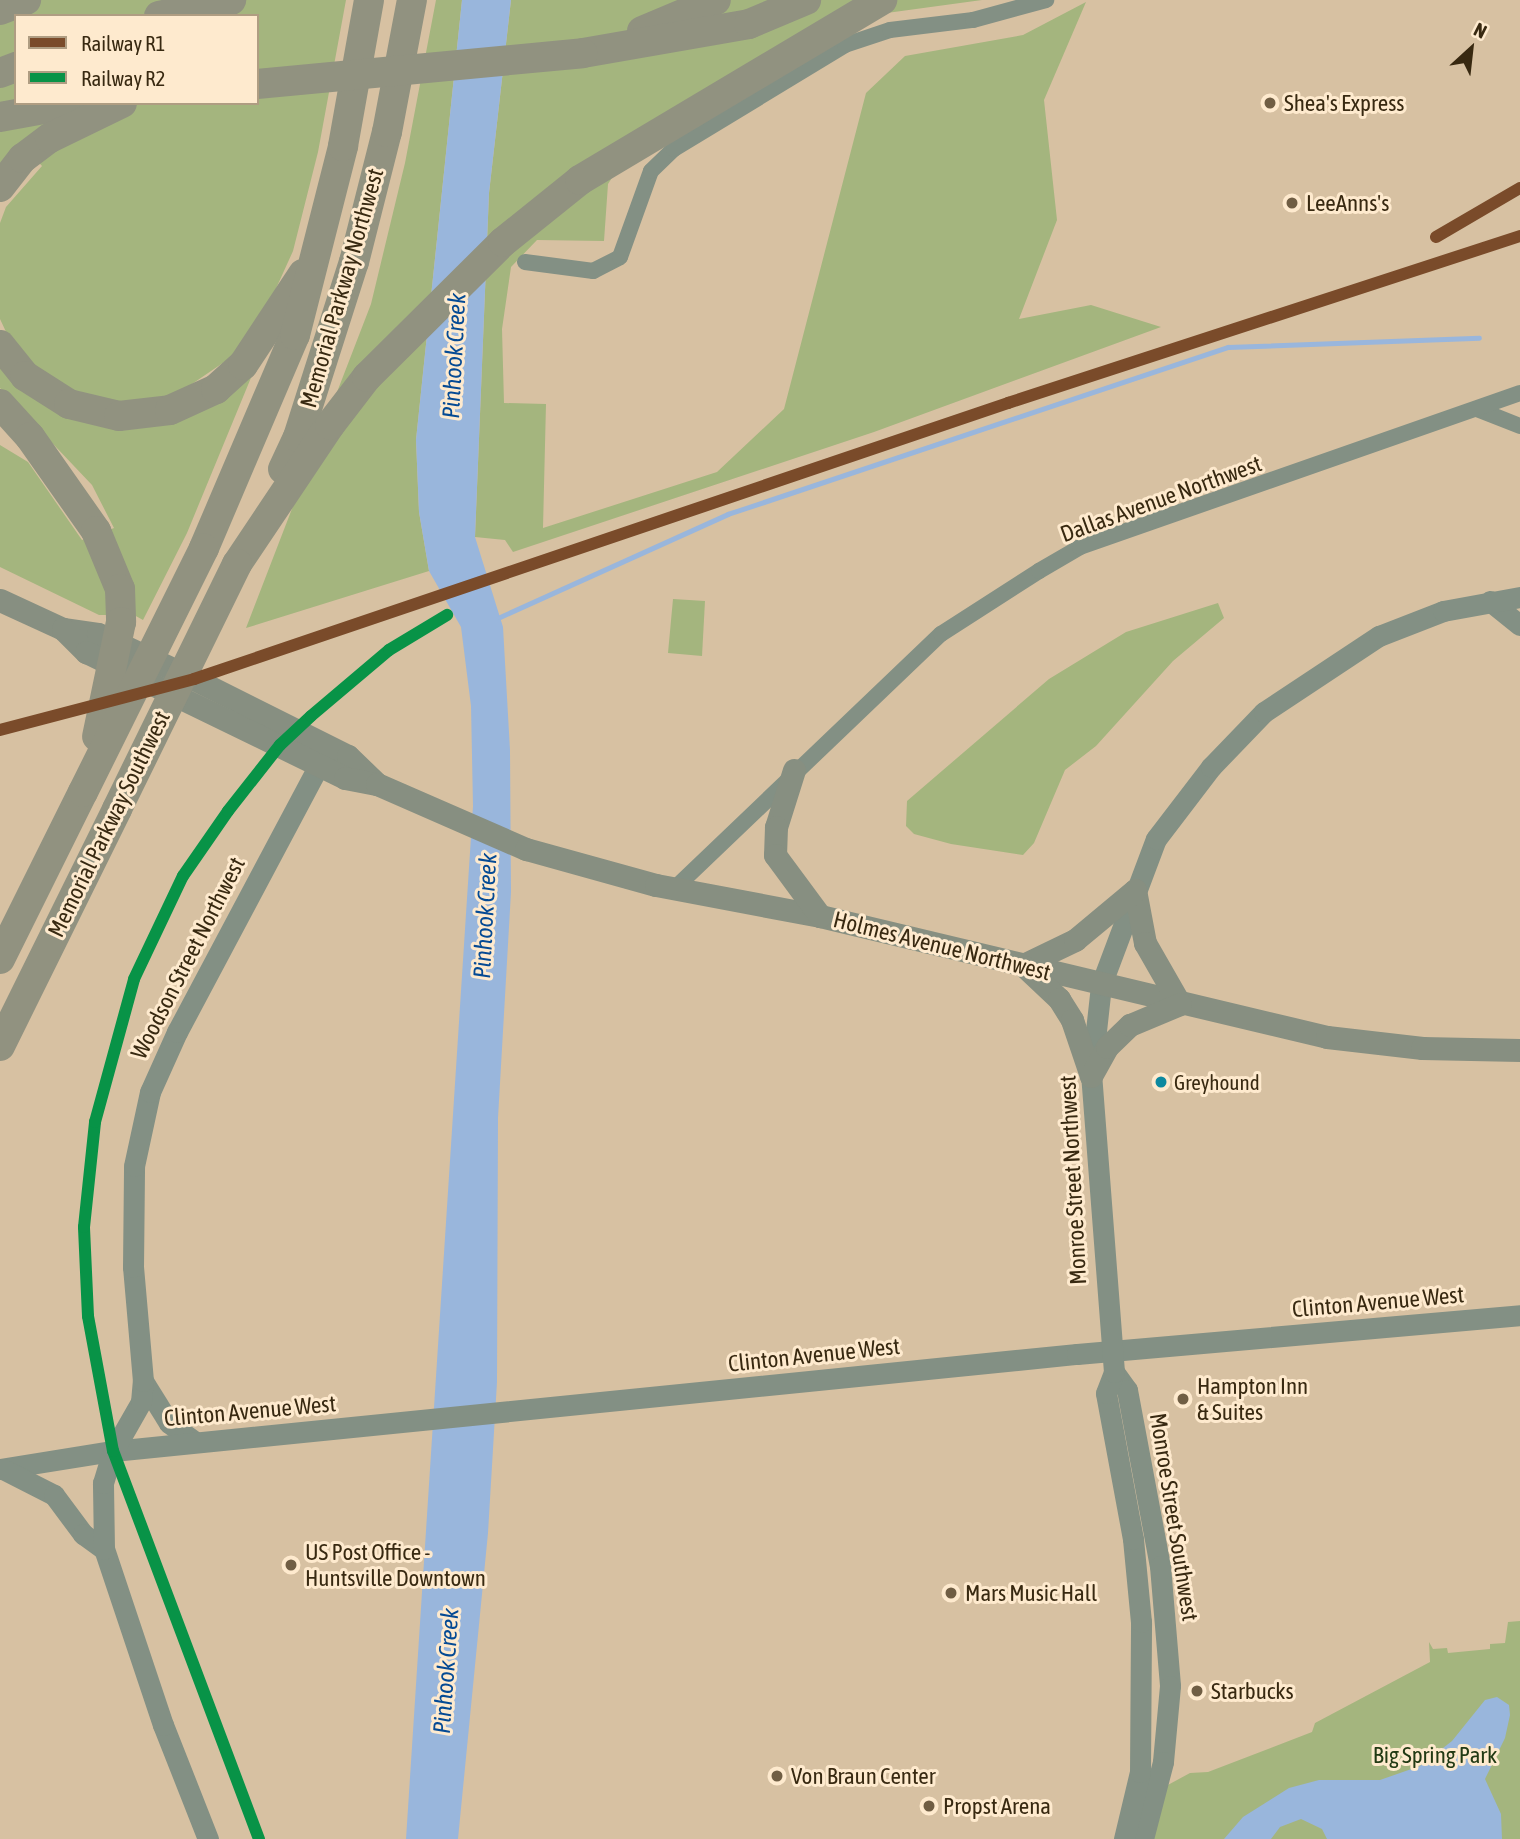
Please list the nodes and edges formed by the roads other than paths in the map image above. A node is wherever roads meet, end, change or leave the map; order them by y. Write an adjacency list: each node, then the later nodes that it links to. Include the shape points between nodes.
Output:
1 (26, 0): 9 (highway)
2 (231, 0): 10 (highway)
3 (369, 0): 17 (highway, Memorial Parkway Northwest)
4 (412, 0): 27 (highway, Memorial Parkway Northwest, via 387,132 354,262 298,437)
5 (716, 0): 11 (highway)
6 (806, 0): 11 (highway, via 749,24)
7 (882, 0): 27 (highway, via 580,180 503,242 367,377)
8 (1046, 0): 18 (street, via 973,20 890,30 845,45 674,149 651,171 620,257 593,271)
9 (0, 9)
10 (168, 14)
11 (583, 53): 12 (highway, bridge)
12 (259, 84)
13 (66, 105): 15 (highway)
14 (117, 105): 16 (highway, via 65,128 23,158)
15 (0, 117)
16 (0, 187)
17 (320, 247): 19 (highway, via 243,365 216,389 170,411 119,416 69,404 25,376); 26 (highway, Memorial Parkway Northwest, via 295,335)
18 (525, 262)
19 (0, 345)
20 (1520, 393): 22 (street, Dallas Avenue Northwest)
21 (0, 404): 25 (highway)
22 (1477, 409): 23 (street); 34 (street, Dallas Avenue Northwest, via 1080,547 941,634)
23 (1520, 426)
24 (0, 433): 25 (highway)
25 (60, 477): 35 (highway, bridge, via 96,531 120,589 121,622)
26 (204, 548): 35 (highway, Memorial Parkway Southwest, bridge)
27 (237, 564): 43 (highway, Memorial Parkway Southwest, bridge)
28 (1520, 579): 31 (street)
29 (1520, 597): 31 (street, Monroe Street Northwest)
30 (0, 600): 33 (main road, Holmes Avenue Northwest, via 63,629 86,652)
31 (1490, 601): 32 (street); 37 (street, Monroe Street Northwest, via 1443,611 1379,636 1264,712 1171,816 1143,863)
32 (1520, 625)
33 (323, 755): 36 (main road, Holmes Avenue Northwest, via 345,778 377,784 526,849); 49 (street, Woodson Street Northwest, via 149,1092 132,1202)
34 (794, 770): 36 (street, Dallas Avenue Northwest); 38 (main road, via 776,827 775,855)
35 (83, 792): 39 (highway, Memorial Parkway Southwest)
36 (674, 889): 38 (main road, Holmes Avenue Northwest)
37 (1135, 890): 40 (main road, via 1075,940); 41 (street, Monroe Street Northwest); 42 (main road, via 1145,943)
38 (820, 916): 40 (main road, Holmes Avenue Northwest)
39 (0, 959)
40 (1023, 965): 41 (main road, Holmes Avenue Northwest); 45 (main road, via 1066,1012)
41 (1101, 985): 42 (main road, Holmes Avenue Northwest); 45 (street, Monroe Street Northwest)
42 (1180, 1004): 44 (main road, Holmes Avenue Northwest, via 1327,1037 1422,1048); 45 (main road, via 1130,1025 1107,1048)
43 (0, 1046)
44 (1520, 1050)
45 (1091, 1076): 47 (street, Monroe Street Northwest)
46 (1520, 1315): 47 (street, Clinton Avenue West)
47 (1112, 1350): 48 (street, Monroe Street Southwest); 50 (street, Clinton Avenue West)
48 (1114, 1372): 55 (street, Monroe Street Southwest, via 1106,1394 1133,1539 1143,1689 1140,1772); 56 (street, Monroe Street Southwest, via 1126,1390 1150,1508 1168,1661 1163,1762)
49 (143, 1381): 50 (street, via 169,1423); 51 (street, Woodson Street Northwest, via 141,1402)
50 (195, 1442): 51 (street, Clinton Avenue West)
51 (113, 1451): 52 (street, Clinton Avenue West); 53 (street, Woodson Street Northwest, via 103,1483)
52 (2, 1469): 53 (street, via 54,1495 83,1534)
53 (104, 1549): 54 (street, via 163,1725)
54 (208, 1839)
55 (1124, 1839)
56 (1143, 1839)

